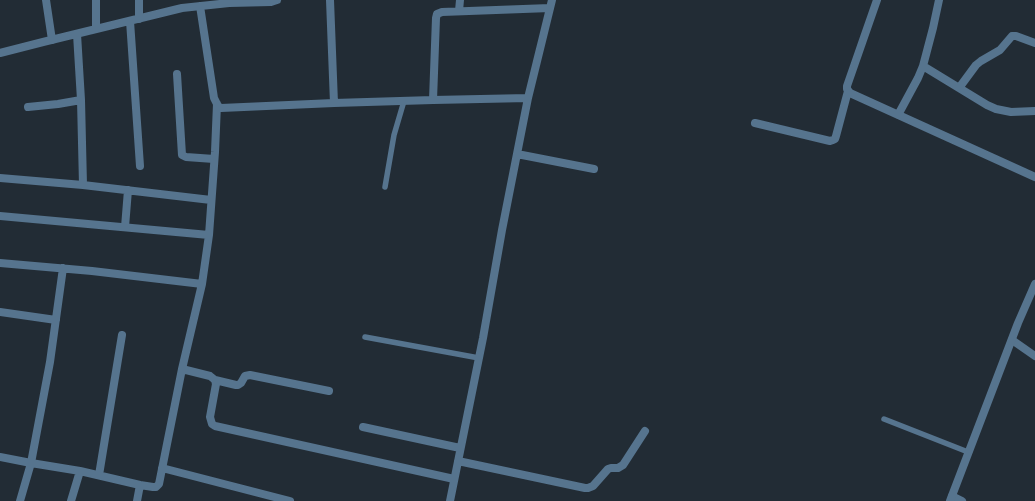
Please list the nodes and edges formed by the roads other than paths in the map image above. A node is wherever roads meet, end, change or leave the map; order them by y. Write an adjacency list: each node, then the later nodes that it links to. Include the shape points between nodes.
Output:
1 (46, 0): 18 (street)
2 (96, 0): 16 (street)
3 (139, 0): 14 (street)
4 (277, 0): 9 (street)
5 (330, 0): 29 (street)
6 (460, 0): 13 (street)
7 (877, 0): 24 (street, via 847,86)
8 (940, 0): 21 (street)
9 (229, 2): 12 (street)
10 (182, 4): 12 (street); 14 (street)
11 (551, 4): 13 (street); 25 (street)
12 (200, 6): 30 (street)
13 (459, 11): 27 (street, via 437,14)
14 (139, 19): 15 (street)
15 (130, 21): 16 (street); 37 (street)
16 (96, 29): 17 (street)
17 (78, 34): 18 (street); 26 (street)
18 (52, 40): 20 (street)
19 (1035, 43): 23 (street, via 1012,36 1000,50 976,65)
20 (0, 53)
21 (923, 66): 23 (street); 33 (street)
22 (176, 74): 36 (street, via 182,155)
23 (959, 88): 32 (street, via 996,109 1011,112)
24 (848, 91): 33 (street); 34 (street, via 833,140)
25 (528, 98): 27 (street); 35 (street)
26 (81, 100): 31 (street); 41 (street)
27 (432, 100): 28 (street)
28 (404, 101): 29 (street); 42 (lane, via 394,135)
29 (334, 103): 30 (street, via 224,109)
30 (216, 104): 36 (street)
31 (28, 107)
32 (1035, 111)
33 (898, 115): 39 (street)
34 (755, 123)
35 (517, 154): 38 (street); 58 (street)
36 (214, 159): 44 (street)
37 (140, 166)
38 (594, 169)
39 (1035, 177)
40 (0, 178): 41 (street)
41 (83, 185): 43 (street)
42 (385, 187)
43 (128, 190): 44 (street); 46 (street)
44 (211, 200): 47 (street)
45 (0, 216): 46 (street)
46 (125, 227): 47 (street)
47 (209, 235): 50 (street)
48 (0, 264): 49 (street)
49 (63, 268): 50 (street); 53 (street)
50 (202, 284): 59 (street)
51 (1035, 284): 56 (street)
52 (0, 312): 53 (street)
53 (56, 320): 69 (street)
54 (122, 335): 72 (street)
55 (365, 337): 58 (lane)
56 (1012, 340): 57 (street); 66 (street)
57 (1035, 356)
58 (478, 358): 65 (street)
59 (182, 369): 60 (street, via 210,376); 70 (street)
60 (215, 380): 61 (street, via 238,385 245,376 250,375); 73 (street, via 210,417 215,426)
61 (329, 390)
62 (884, 419): 66 (lane)
63 (363, 428): 65 (street)
64 (645, 431): 68 (street, via 623,465 608,469 588,488)
65 (460, 448): 68 (street)
66 (968, 452): 75 (street)
67 (0, 457): 69 (street)
68 (458, 461): 73 (street)
69 (31, 463): 71 (street); 76 (street)
70 (162, 468): 74 (street, via 156,487); 79 (street)
71 (80, 471): 72 (street); 77 (street)
72 (99, 475): 74 (street)
73 (454, 479): 80 (street)
74 (140, 485): 78 (street)
75 (951, 499): 81 (street)
76 (20, 501)
77 (71, 501)
78 (137, 501)
79 (290, 501)
80 (450, 501)
81 (962, 501)

